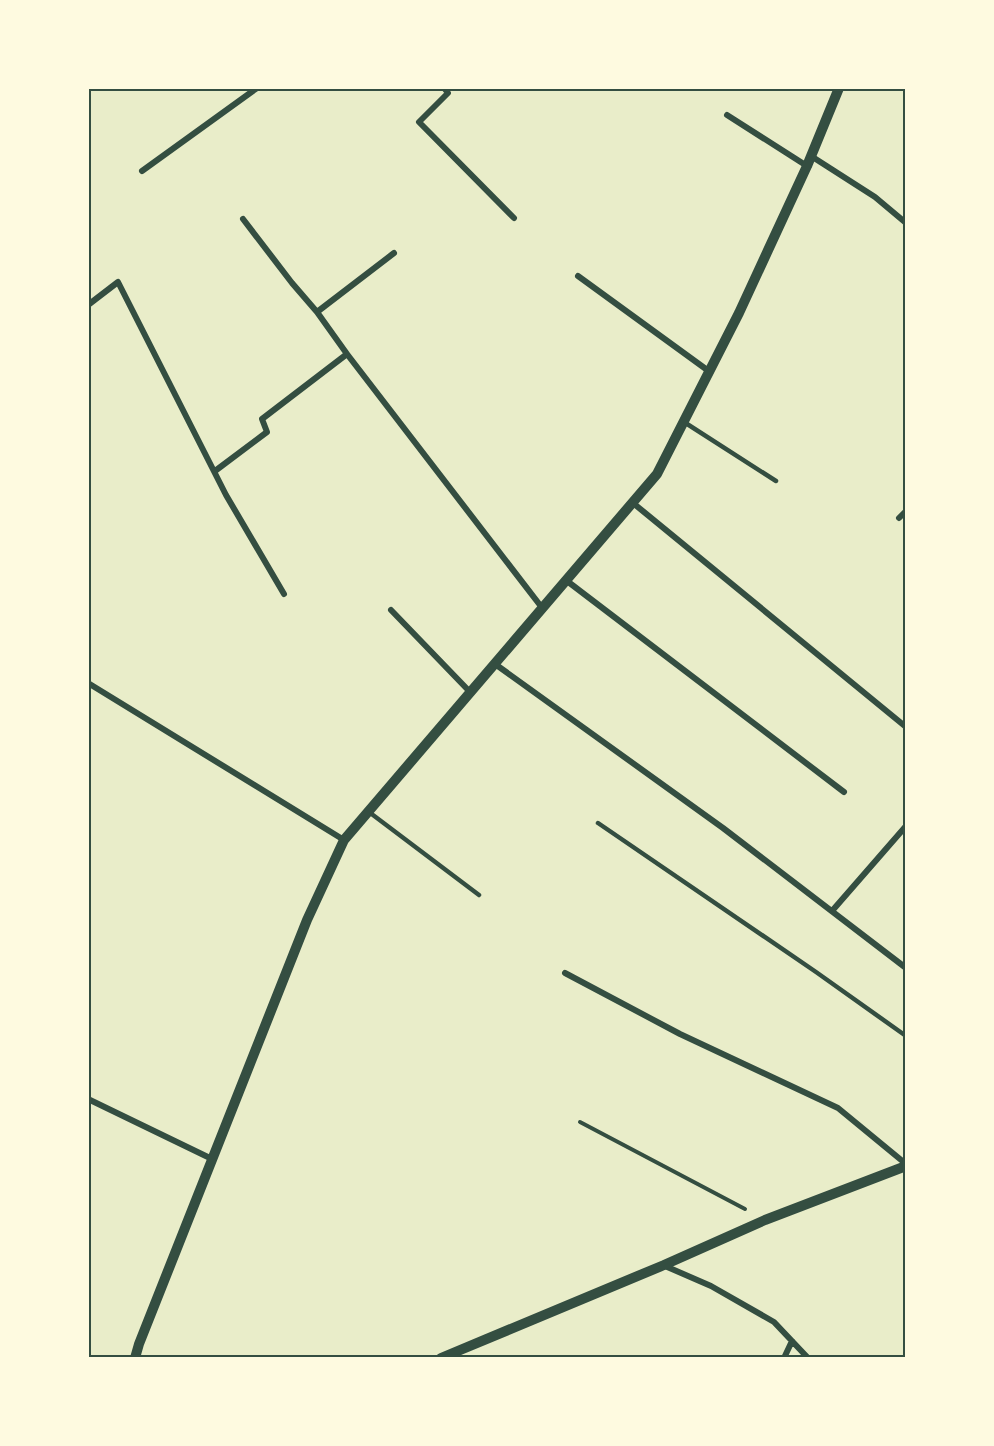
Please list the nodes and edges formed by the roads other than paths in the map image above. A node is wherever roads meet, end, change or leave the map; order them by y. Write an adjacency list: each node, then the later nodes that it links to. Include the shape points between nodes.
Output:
1 (257, 88): 6 (street)
2 (444, 88): 7 (street, via 448,93 419,122)
3 (839, 88): 5 (street)
4 (727, 115): 5 (street)
5 (809, 161): 9 (street, via 875,197); 15 (street)
6 (142, 171)
7 (514, 218)
8 (243, 219): 13 (street)
9 (906, 223)
10 (394, 253): 13 (street)
11 (578, 276): 15 (street)
12 (88, 305): 17 (street, via 118,282)
13 (317, 312): 14 (street)
14 (347, 354): 17 (street, via 262,419 267,432); 24 (street)
15 (710, 372): 16 (street)
16 (684, 422): 18 (lane); 19 (street, via 657,474)
17 (215, 471): 23 (street)
18 (776, 481)
19 (633, 503): 22 (street); 29 (street)
20 (906, 511): 21 (street)
21 (899, 518)
22 (567, 581): 24 (street); 30 (street)
23 (284, 594)
24 (543, 609): 26 (street)
25 (391, 610): 28 (street)
26 (495, 664): 28 (street); 36 (street)
27 (88, 683): 34 (street)
28 (471, 693): 31 (street)
29 (906, 727)
30 (844, 792)
31 (369, 812): 34 (street); 35 (lane)
32 (598, 823): 39 (lane)
33 (906, 826): 36 (street)
34 (345, 840): 41 (street, via 307,920)
35 (479, 895)
36 (832, 911): 37 (street)
37 (906, 968)
38 (565, 973): 42 (street, via 681,1034 838,1108)
39 (906, 1036)
40 (88, 1099): 41 (street)
41 (212, 1159): 45 (street)
42 (906, 1165): 43 (street, via 765,1220)
43 (664, 1265): 44 (street, via 774,1322); 46 (street)
44 (792, 1341): 47 (street); 48 (street)
45 (135, 1358)
46 (441, 1358)
47 (784, 1358)
48 (808, 1358)

